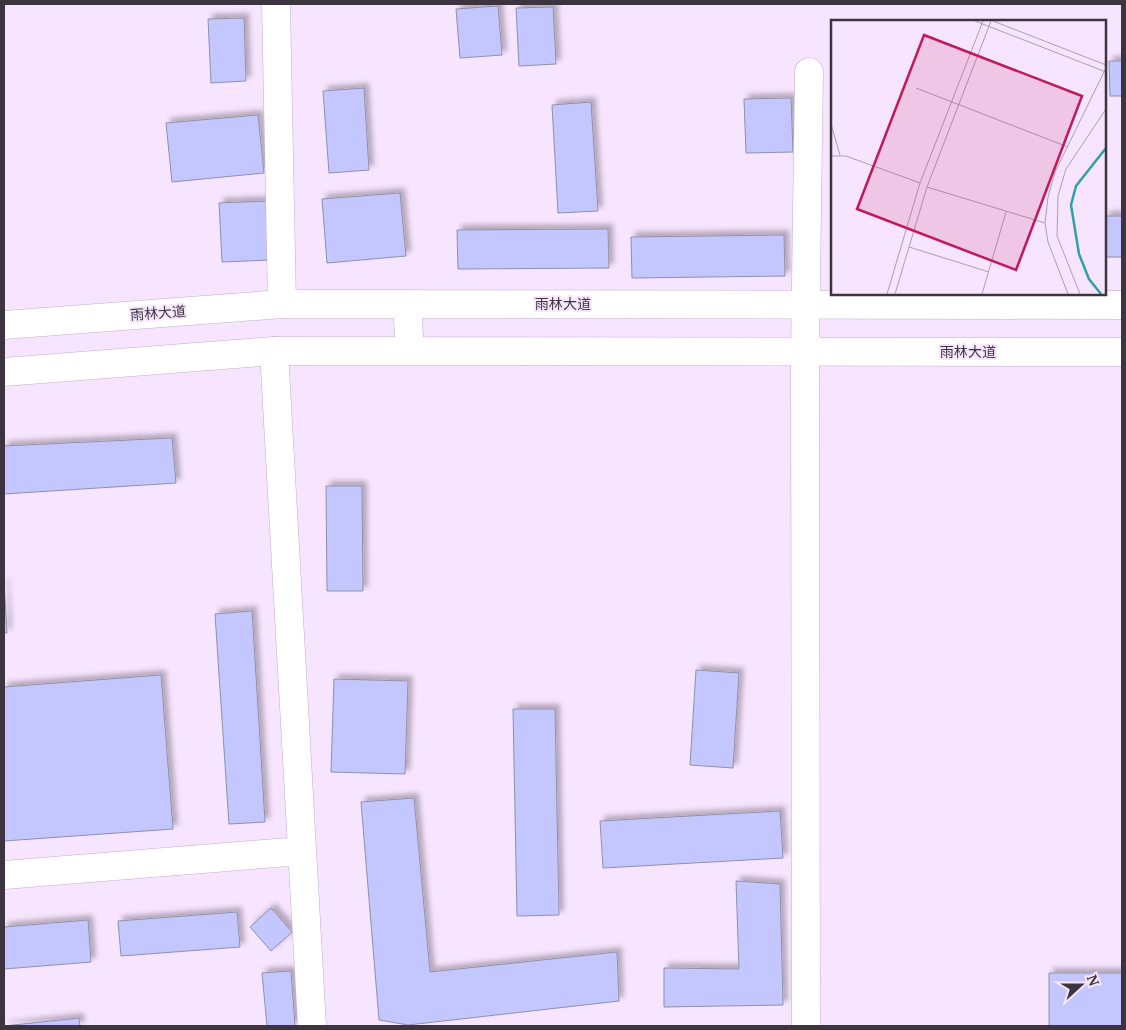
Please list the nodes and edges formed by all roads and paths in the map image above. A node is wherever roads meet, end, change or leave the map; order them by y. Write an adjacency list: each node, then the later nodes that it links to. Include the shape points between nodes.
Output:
1 (276, 4): 3 (main road)
2 (809, 72): 5 (main road)
3 (282, 304): 4 (main road, 雨林大道); 7 (main road, 雨林大道)
4 (407, 304): 5 (main road, 雨林大道); 9 (main road)
5 (805, 304): 6 (main road, 雨林大道); 10 (main road)
6 (1122, 305)
7 (4, 325)
8 (274, 351): 9 (main road, 雨林大道); 12 (main road, 雨林大道); 13 (main road)
9 (410, 351): 10 (main road, 雨林大道)
10 (805, 352): 11 (main road, 雨林大道); 16 (main road)
11 (1122, 352)
12 (4, 372)
13 (301, 851): 14 (main road); 15 (main road)
14 (4, 875)
15 (312, 1026)
16 (806, 1026)

